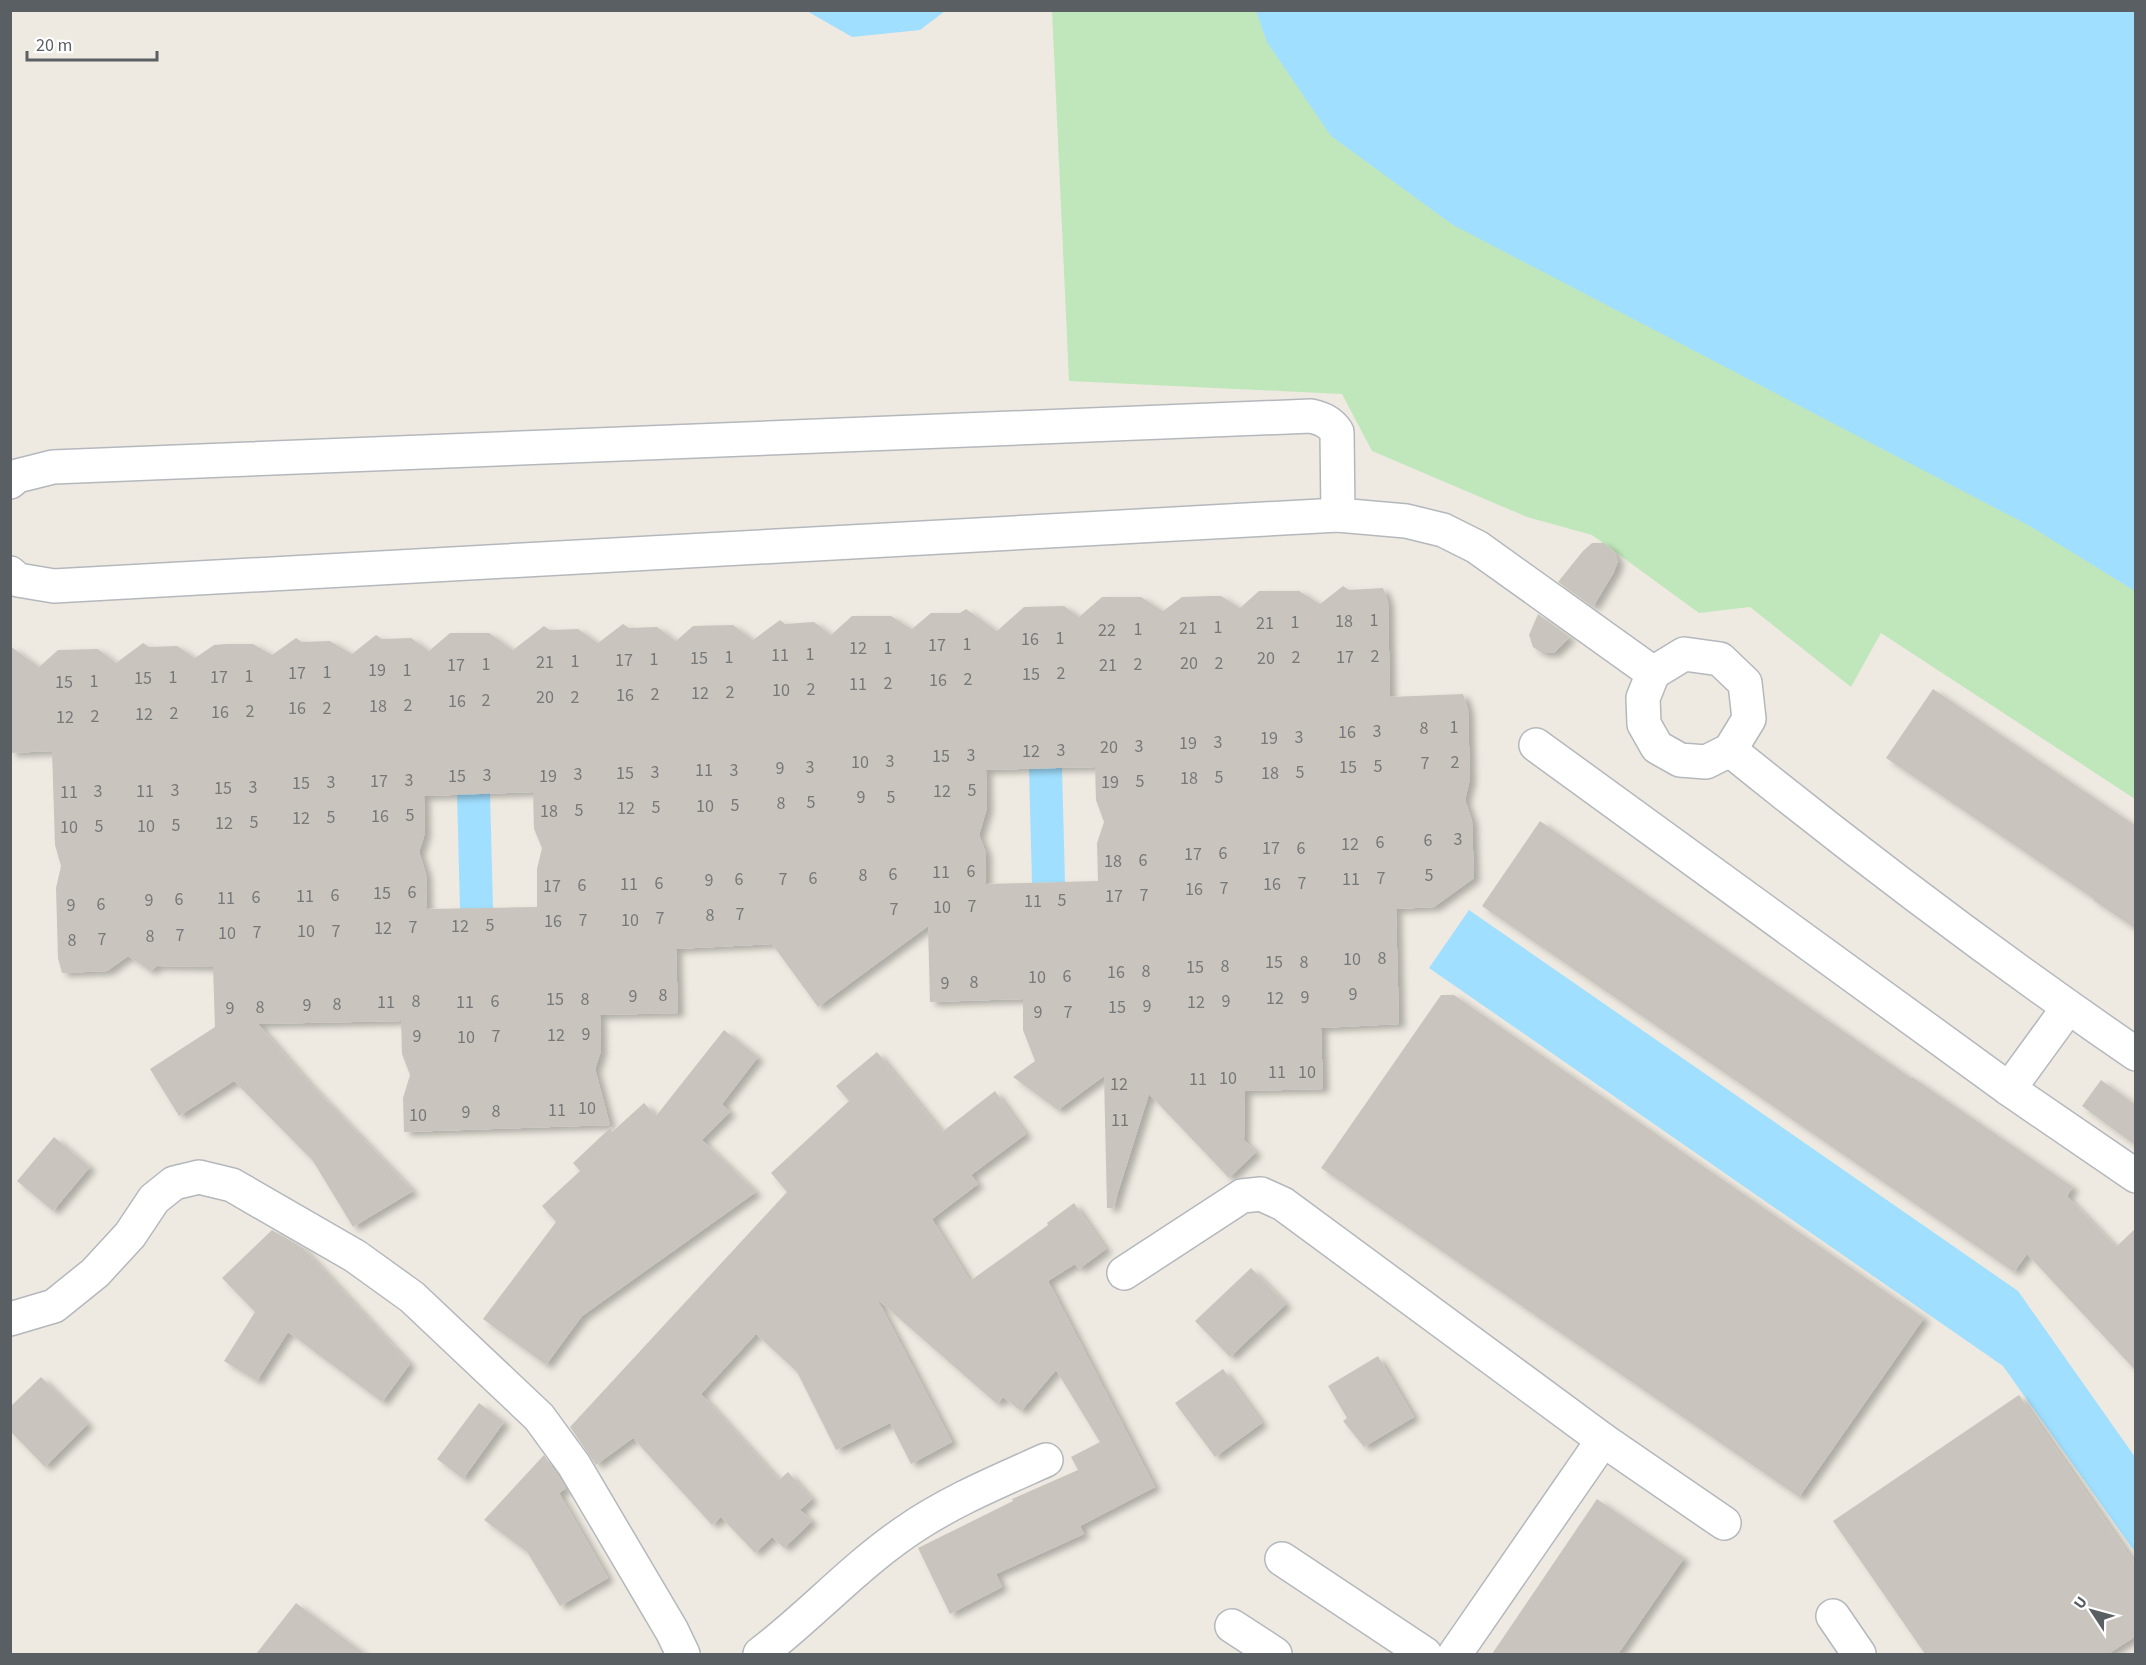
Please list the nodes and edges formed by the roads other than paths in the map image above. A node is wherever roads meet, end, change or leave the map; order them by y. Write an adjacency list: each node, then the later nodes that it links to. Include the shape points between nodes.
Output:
1 (10, 482): 2 (street, via 17,476 53,467 1311,416 1323,419 1337,432)
2 (1338, 515): 3 (street, via 54,586 18,580); 4 (street, via 1406,521 1452,534 1477,547)
3 (10, 573)
4 (1653, 673): 6 (street, via 1642,698 1644,724 1658,747 1680,760 1706,762); 6 (street, via 1684,654 1720,659 1745,683 1749,719)
5 (1536, 746): 9 (street)
6 (1730, 750): 7 (street, via 1836,836)
7 (2068, 1008): 8 (street); 9 (street)
8 (2136, 1054)
9 (2009, 1089): 10 (street)
10 (2136, 1176)
11 (1125, 1273): 13 (street, via 1242,1196 1261,1194 1283,1204)
12 (10, 1319): 19 (street, via 54,1306 95,1273 130,1235 154,1199 174,1183 199,1177 232,1185 355,1256 412,1297 539,1417 574,1465)
13 (1603, 1440): 15 (street); 23 (street)
14 (1046, 1460): 20 (street, via 943,1508 903,1534)
15 (1724, 1523)
16 (1282, 1559): 22 (street)
17 (1833, 1616): 24 (street)
18 (1232, 1626): 21 (street)
19 (683, 1654)
20 (760, 1654)
21 (1275, 1654)
22 (1425, 1654)
23 (1455, 1654)
24 (1859, 1654)

